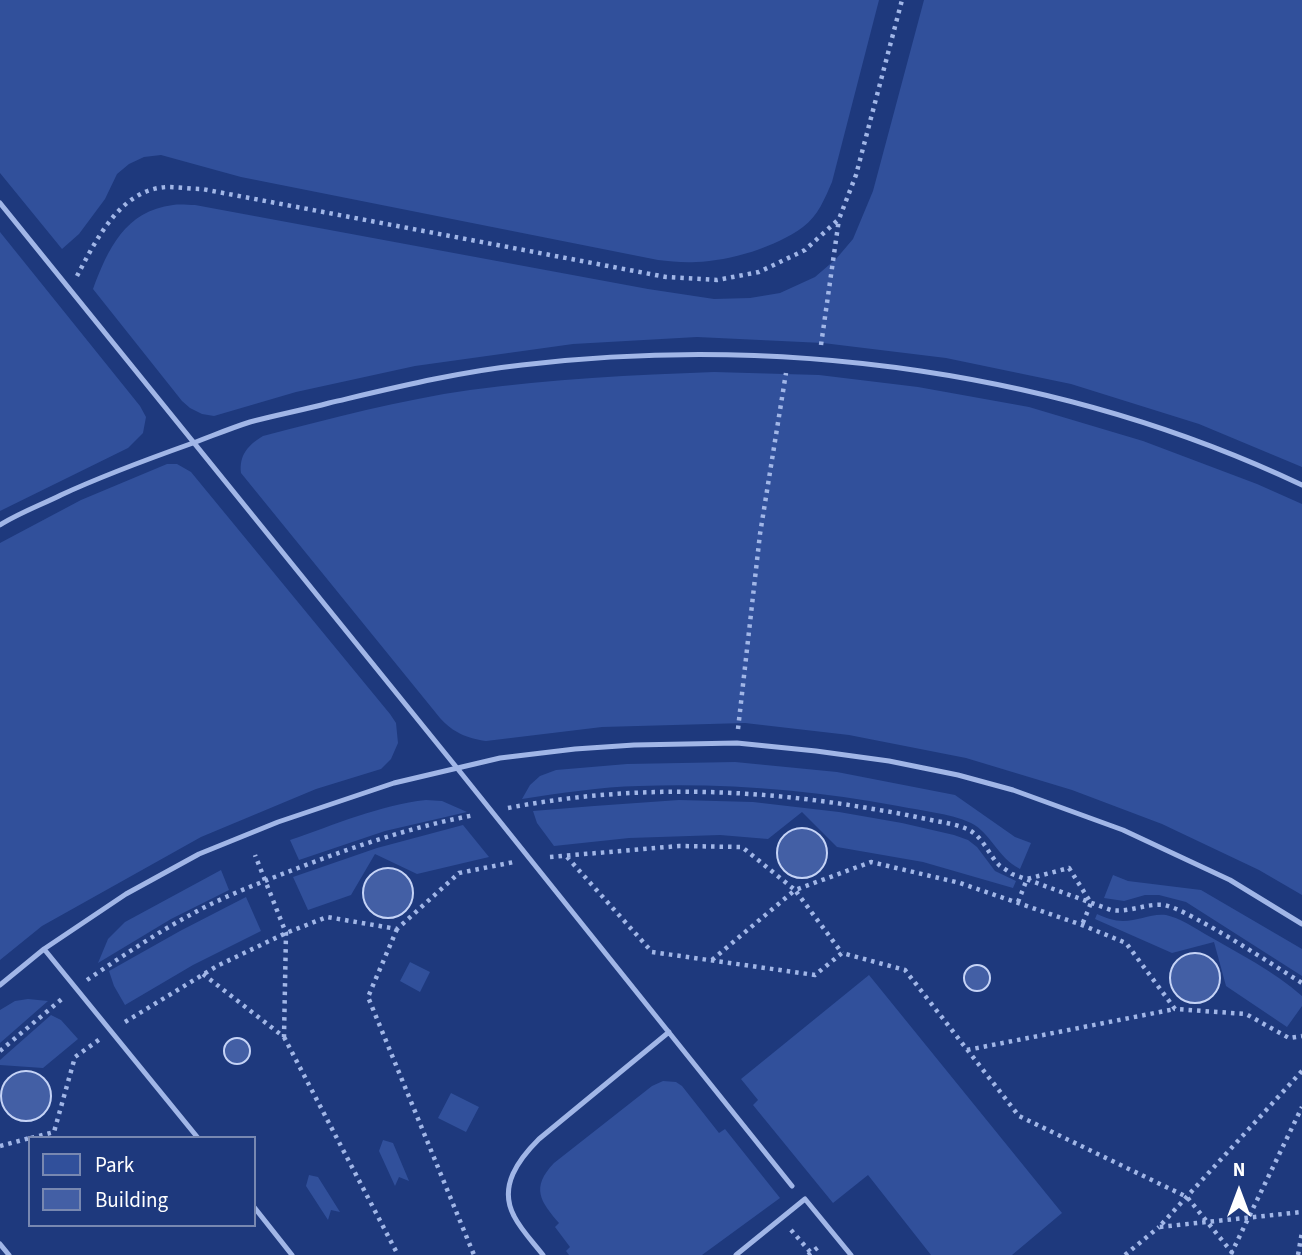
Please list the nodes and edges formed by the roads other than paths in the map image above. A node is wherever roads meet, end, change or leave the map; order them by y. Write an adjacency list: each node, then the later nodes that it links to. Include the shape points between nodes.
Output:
1 (0, 203): 2 (lane)
2 (194, 442): 3 (lane, via 262,419 416,383 520,365 641,355 789,357 891,366 1062,399 1173,433); 4 (lane, via 101,477); 5 (lane)
3 (1302, 485)
4 (0, 525)
5 (457, 768): 6 (lane, via 575,749 737,743 888,761 1013,790 1123,830 1230,880); 7 (lane, via 394,783 199,854 126,894); 9 (lane)
6 (1302, 924)
7 (44, 949): 8 (lane); 10 (lane)
8 (0, 985)
9 (668, 1032): 11 (lane); 16 (lane, via 539,1139 511,1176 512,1212)
10 (196, 1136)
11 (792, 1186)
12 (256, 1210): 15 (lane)
13 (0, 1244): 14 (lane)
14 (9, 1255)
15 (292, 1255)
16 (543, 1255)
17 (736, 1255): 18 (lane, via 805,1199)
18 (851, 1255)

